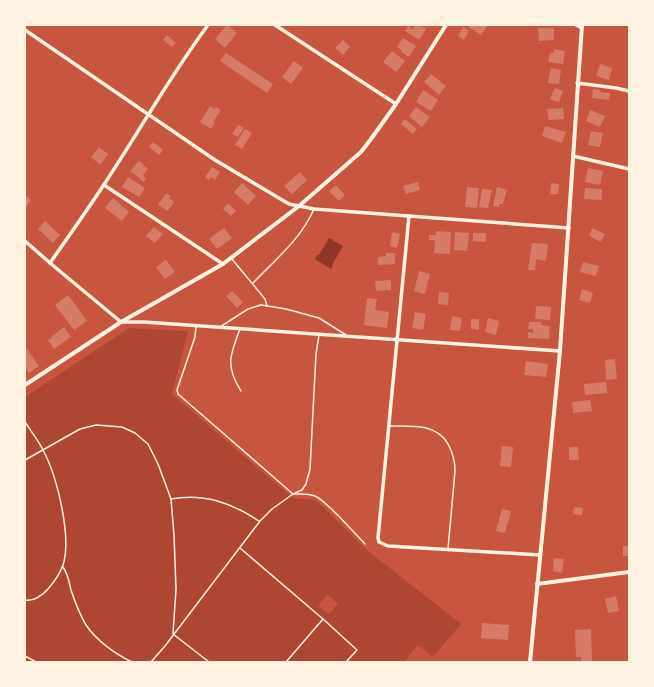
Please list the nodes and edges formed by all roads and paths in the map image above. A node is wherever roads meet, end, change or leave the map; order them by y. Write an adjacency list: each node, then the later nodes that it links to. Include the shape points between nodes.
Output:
1 (208, 25): 10 (street)
2 (275, 25): 9 (street)
3 (446, 25): 9 (street)
4 (576, 25): 5 (street)
5 (582, 27): 7 (street)
6 (25, 30): 10 (street)
7 (577, 83): 8 (street); 11 (street)
8 (629, 91)
9 (396, 104): 14 (street, via 361,152)
10 (148, 115): 13 (street); 14 (street, via 215,160 289,204)
11 (573, 156): 12 (street); 17 (street)
12 (629, 170)
13 (104, 185): 20 (street); 21 (street)
14 (299, 206): 15 (street); 19 (street)
15 (314, 209): 16 (street); 22 (lane, via 298,236)
16 (409, 216): 17 (street); 30 (street)
17 (569, 228): 31 (street)
18 (25, 241): 20 (street)
19 (231, 258): 21 (street); 22 (lane)
20 (50, 263): 24 (street)
21 (223, 264): 24 (street)
22 (253, 283): 23 (lane)
23 (267, 306): 26 (lane, via 248,309); 29 (lane, via 319,318)
24 (121, 322): 25 (street); 32 (street)
25 (196, 326): 26 (street); 38 (lane, via 195,338 177,390 178,394)
26 (218, 327): 27 (street)
27 (240, 329): 28 (street); 33 (lane, via 233,347 230,368)
28 (319, 334): 29 (street); 38 (lane, via 310,469 302,490)
29 (347, 336): 30 (street)
30 (397, 340): 31 (street); 35 (street)
31 (560, 351): 44 (street)
32 (25, 386)
33 (241, 391)
34 (25, 422): 36 (lane)
35 (389, 426): 43 (lane, via 421,427 438,432 453,453 455,471); 43 (street, via 379,542 388,546)
36 (43, 450): 37 (lane); 39 (lane, via 80,429 96,425 122,428 135,433 148,444); 45 (lane, via 55,482 64,525 66,539)
37 (25, 460)
38 (293, 494): 40 (lane, via 272,509); 41 (lane, via 316,496)
39 (171, 499): 40 (lane, via 185,496 212,499 241,510); 50 (lane, via 176,589)
40 (260, 522): 42 (lane)
41 (365, 544)
42 (240, 548): 49 (lane); 50 (lane)
43 (448, 549): 44 (street)
44 (540, 555): 47 (street)
45 (63, 566): 48 (lane, via 46,591 29,601); 53 (lane, via 86,625 110,648)
46 (629, 572): 47 (street)
47 (537, 584): 58 (street)
48 (25, 600)
49 (323, 619): 56 (lane); 57 (lane, via 357,650)
50 (173, 634): 54 (lane); 55 (lane)
51 (25, 656): 52 (lane)
52 (36, 662)
53 (132, 662)
54 (151, 662)
55 (208, 662)
56 (286, 662)
57 (346, 662)
58 (530, 662)

